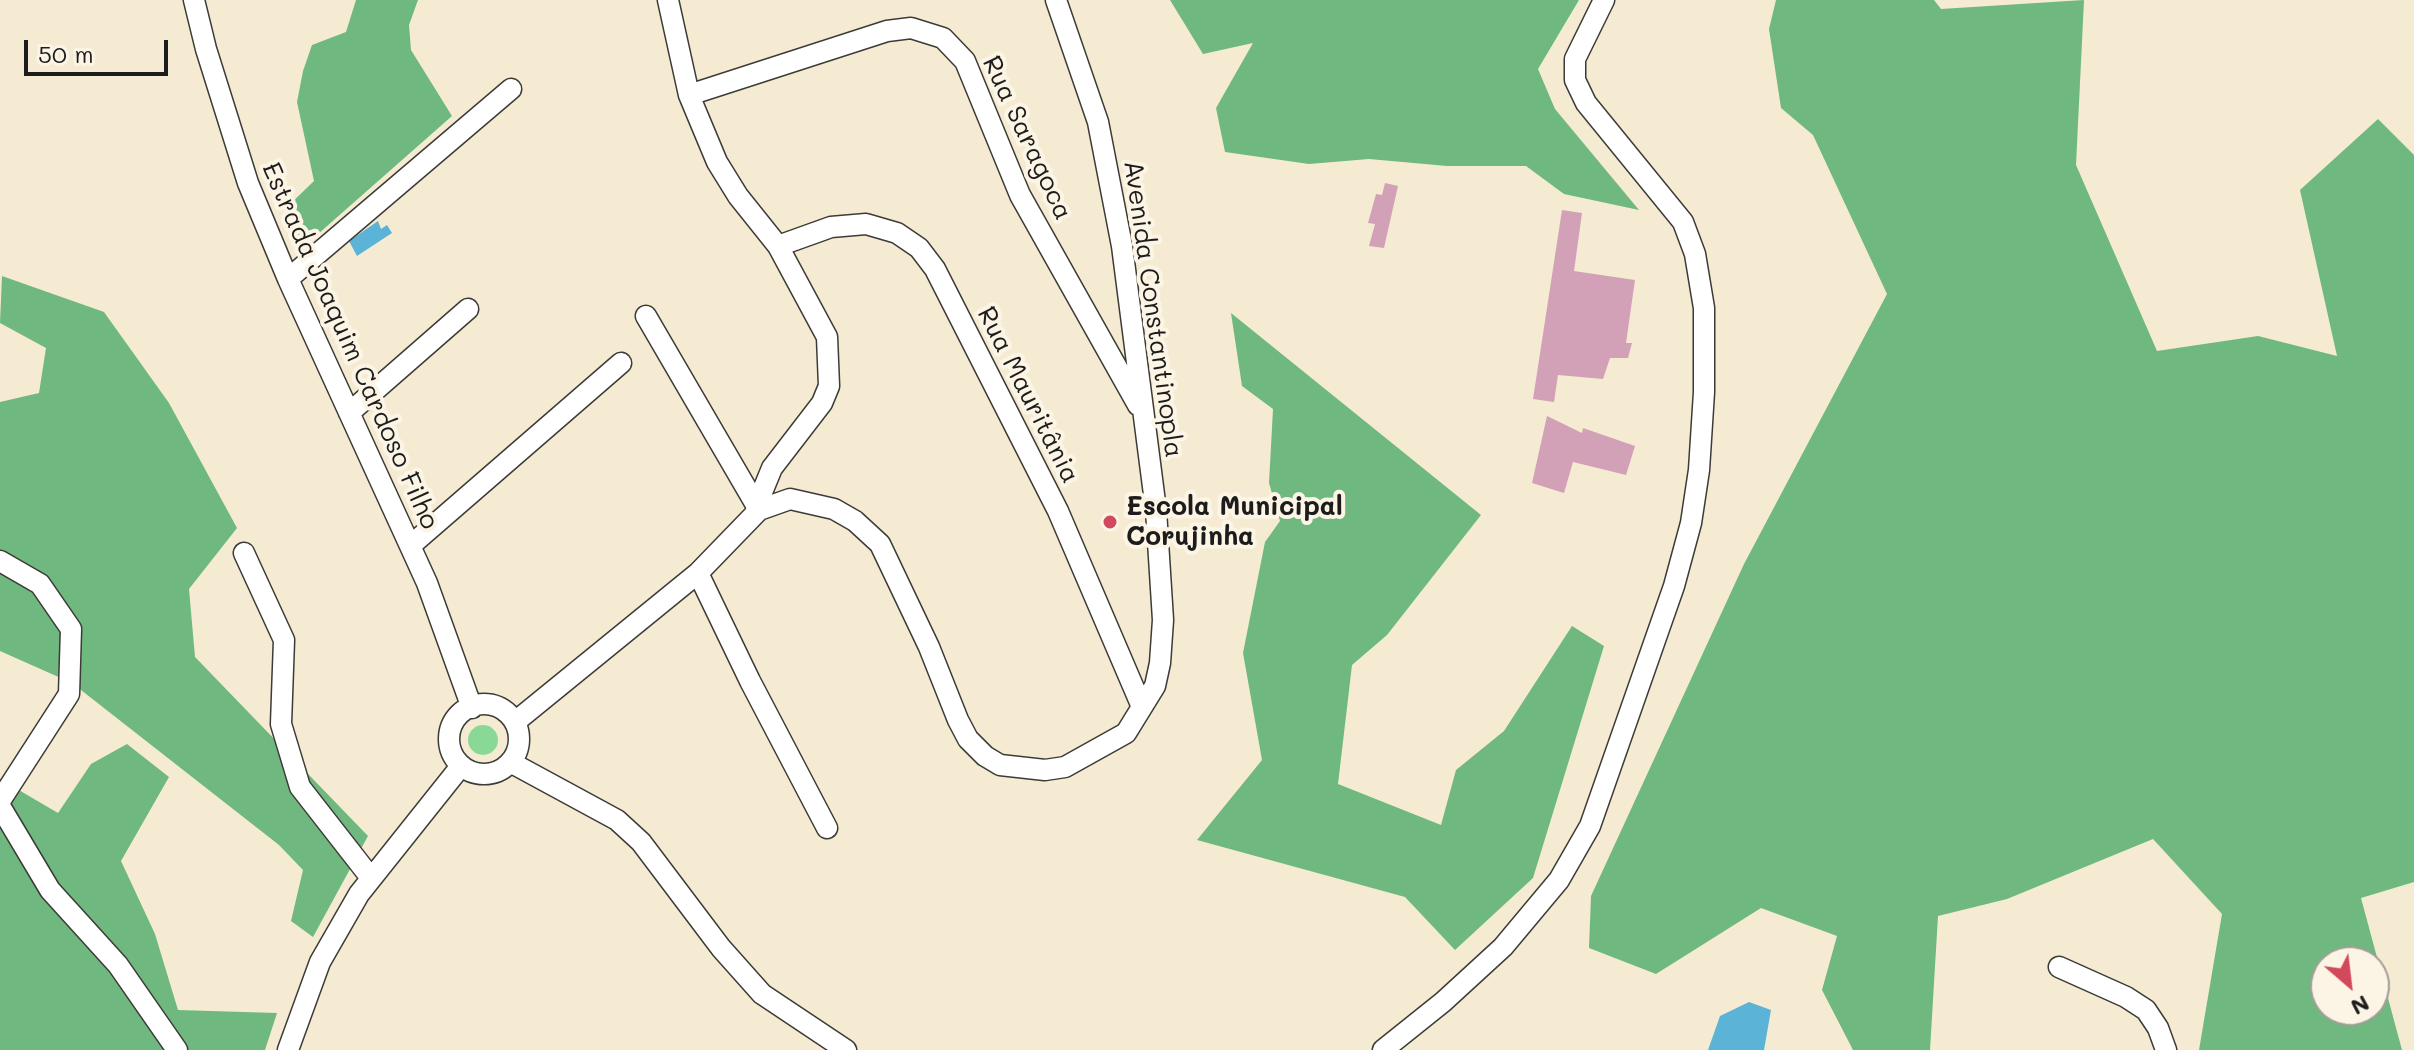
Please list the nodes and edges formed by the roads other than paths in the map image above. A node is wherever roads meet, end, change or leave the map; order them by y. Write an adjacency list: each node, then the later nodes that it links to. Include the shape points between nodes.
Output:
1 (194, 0): 8 (street, Estrada Joaquim Cardoso Filho, via 233,138)
2 (668, 0): 6 (street)
3 (1056, 0): 13 (street, Avenida Constantinopla, via 1098,122 1122,246)
4 (1604, 0): 31 (street, via 1575,59 1575,80 1586,103 1683,222 1695,254 1704,308 1704,392 1691,523 1674,586 1583,839 1559,880 1503,947)
5 (511, 89): 8 (street)
6 (689, 95): 7 (street, via 729,182); 13 (street, Rua Saragoca, via 887,31 911,28 943,38 965,61 1020,195)
7 (778, 246): 14 (street, via 827,337 829,386 812,419 772,468); 19 (street, Rua Mauritânia, via 831,227 866,224 897,233 919,248 935,269 1058,511)
8 (288, 279): 12 (street, Estrada Joaquim Cardoso Filho)
9 (468, 309): 12 (street)
10 (646, 316): 14 (street)
11 (621, 363): 15 (street)
12 (349, 413): 15 (street, Estrada Joaquim Cardoso Filho)
13 (1142, 413): 19 (street, Avenida Constantinopla, via 1156,510 1163,620 1155,686)
14 (758, 509): 18 (street); 19 (street, Avenida Constantinopla, via 805,500 834,509 868,531 880,544 968,739 1000,765 1029,771 1065,767 1126,733)
15 (410, 546): 20 (street, Estrada Joaquim Cardoso Filho)
16 (244, 553): 26 (street, via 284,640 281,724 300,787)
17 (0, 561): 24 (street, via 40,584 71,629 69,694)
18 (698, 573): 21 (street); 25 (street)
19 (1142, 707)
20 (472, 708): 21 (street, via 490,704); 23 (street, via 459,714 450,730 450,748)
21 (515, 722): 22 (street, via 519,741)
22 (510, 762): 23 (street, via 489,774); 30 (street, via 617,820 641,842 762,994)
23 (461, 766): 26 (street)
24 (0, 804): 28 (street, via 50,890 118,965)
25 (827, 828)
26 (371, 878): 29 (street, via 320,962)
27 (2059, 967): 32 (street, via 2146,1010)
28 (177, 1050)
29 (288, 1050)
30 (846, 1050)
31 (1383, 1050)
32 (2166, 1050)

